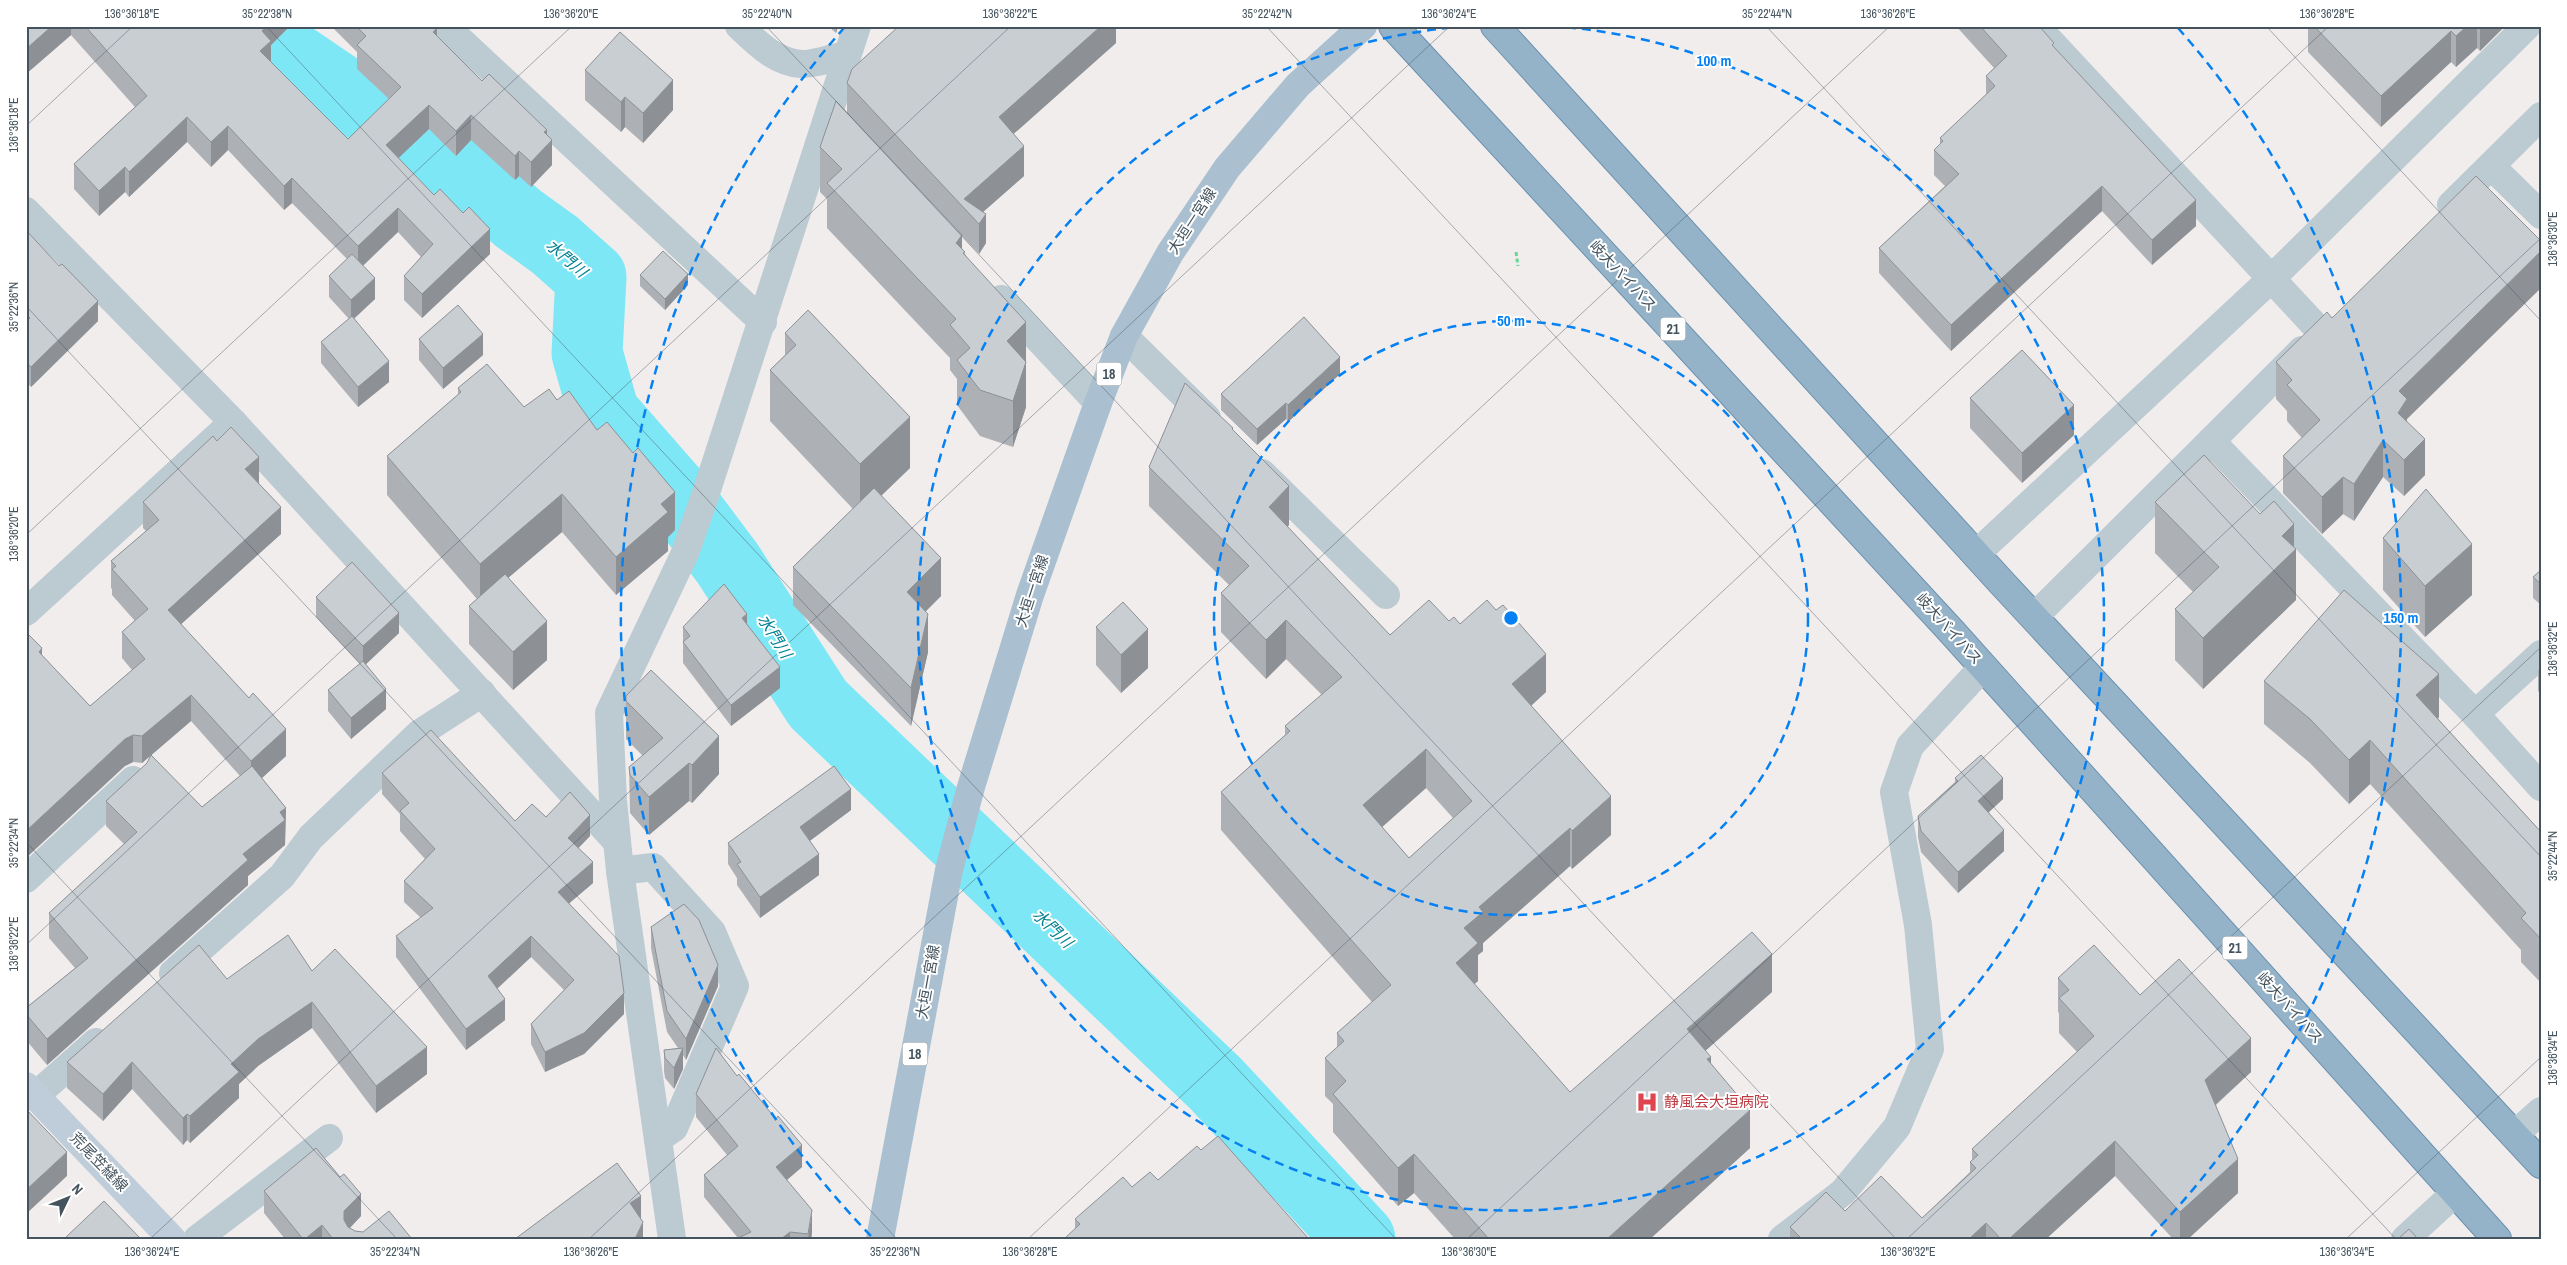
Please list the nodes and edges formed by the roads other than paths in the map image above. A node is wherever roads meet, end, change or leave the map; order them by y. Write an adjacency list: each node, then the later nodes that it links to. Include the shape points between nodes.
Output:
1 (445, 26): 20 (street)
2 (739, 26): 9 (street, via 762,48 781,60 803,65)
3 (857, 26): 9 (street)
4 (1363, 26): 22 (main road, 大垣一宮線 / 18, via 1298,85 1227,168 1170,253)
5 (1393, 26): 33 (highway, 岐大バイパス / 21)
6 (1495, 26): 28 (highway)
7 (2036, 26): 18 (street)
8 (2525, 27): 18 (street)
9 (847, 55): 10 (street)
10 (829, 116): 12 (street); 20 (street)
11 (2541, 116): 13 (street)
12 (850, 137)
13 (2491, 166): 15 (street); 16 (street)
14 (26, 211): 24 (street)
15 (2541, 215)
16 (2434, 221)
17 (984, 281): 23 (street)
18 (2278, 287): 21 (street); 28 (street)
19 (2342, 311): 21 (street)
20 (763, 322): 38 (street, via 685,553 609,713)
21 (2314, 325): 26 (street)
22 (1124, 336): 23 (main road, 大垣一宮線 / 18); 25 (street)
23 (1098, 403): 53 (main road, 大垣一宮線 / 18, via 1030,595 949,870)
24 (233, 422): 30 (street); 34 (street)
25 (1223, 434)
26 (2211, 441): 31 (street); 35 (street)
27 (1244, 455): 29 (street)
28 (1976, 554): 31 (highway)
29 (1386, 595)
30 (26, 612)
31 (2029, 612): 45 (highway)
32 (2541, 654): 35 (street)
33 (1979, 662): 49 (highway, 岐大バイパス / 21); 54 (street, via 1910,746 1894,792 1918,925 1930,1049 1897,1127 1843,1192)
34 (482, 693): 38 (street); 41 (street, via 420,733 311,837 282,876)
35 (2475, 714): 37 (street)
36 (136, 777): 40 (street)
37 (2541, 787)
38 (617, 842): 39 (street)
39 (620, 871): 47 (street); 47 (street, via 653,867 712,932 735,986 674,1128)
40 (26, 879)
41 (155, 989)
42 (117, 1022): 43 (street)
43 (31, 1091): 51 (main road, 荒尾笠縫線)
44 (2541, 1111): 45 (street)
45 (2514, 1135): 48 (highway)
46 (329, 1138): 52 (street)
47 (658, 1139): 50 (street)
48 (2541, 1164)
49 (2455, 1193): 55 (street); 56 (highway, 岐大バイパス / 21)
50 (667, 1232)
51 (172, 1239)
52 (197, 1239)
53 (880, 1239)
54 (1782, 1239)
55 (2405, 1239)
56 (2497, 1239)

